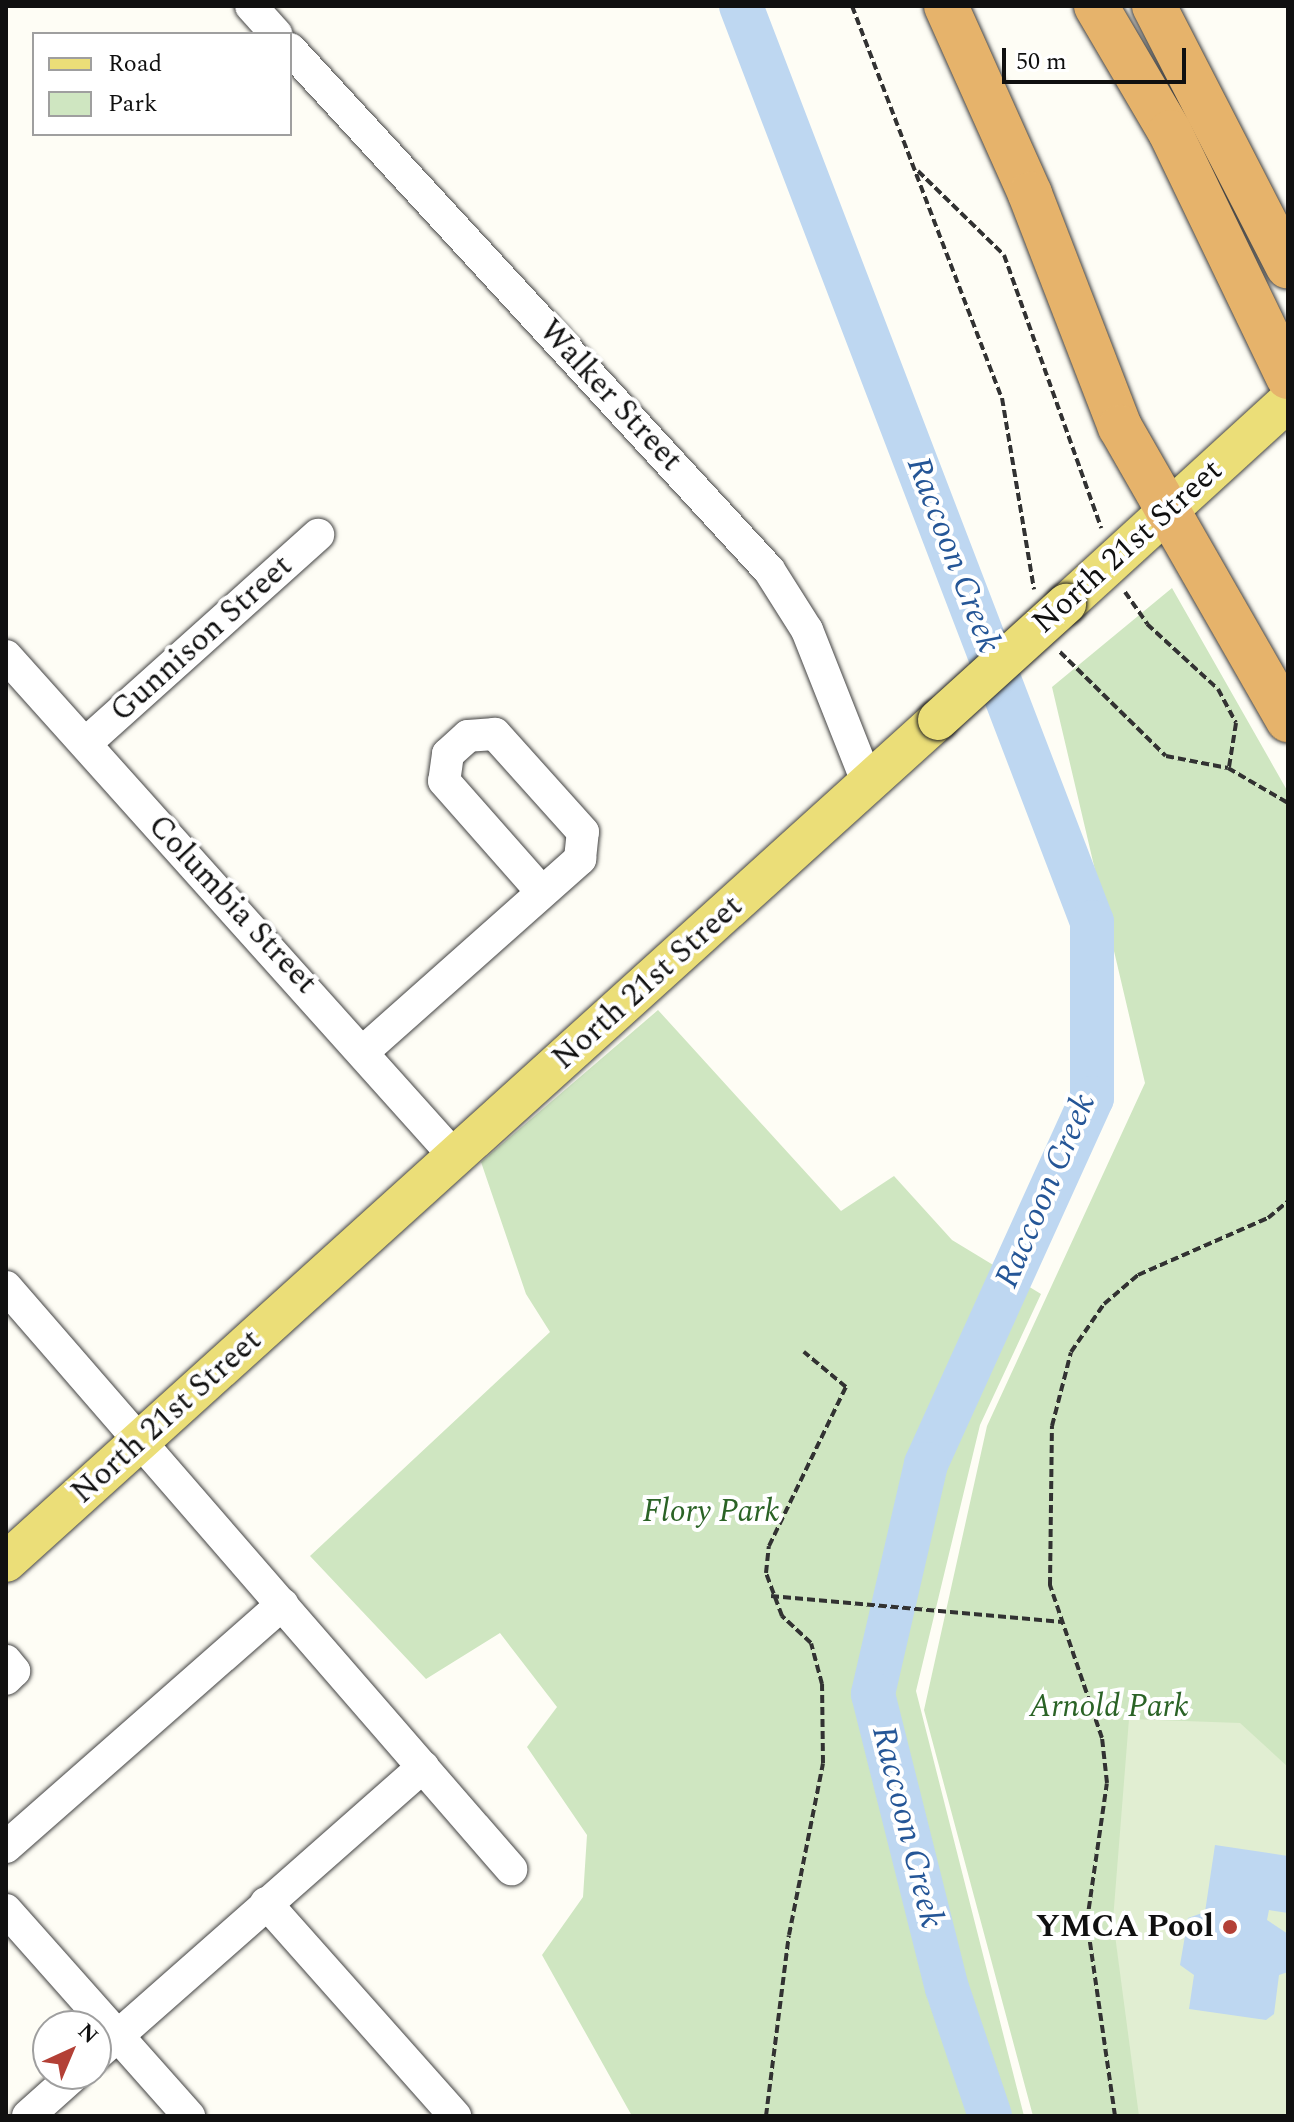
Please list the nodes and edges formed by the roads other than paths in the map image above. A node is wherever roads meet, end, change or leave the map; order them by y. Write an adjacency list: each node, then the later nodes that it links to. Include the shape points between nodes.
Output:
1 (251, 6): 5 (street)
2 (946, 6): 10 (highway, via 1030,194 1120,427)
3 (1096, 6): 8 (highway, via 1243,278)
4 (1154, 6): 7 (highway)
5 (274, 32)
6 (292, 51): 15 (street, Walker Street, via 769,570 807,630)
7 (1283, 256)
8 (1288, 377)
9 (1288, 401): 10 (main road, North 21st Street)
10 (1166, 512): 13 (highway); 15 (main road, North 21st Street, bridge, via 1110,564 1054,604)
11 (318, 535): 14 (street, Gunnison Street)
12 (6, 656): 14 (street, Columbia Street)
13 (1288, 720)
14 (86, 743): 17 (street, Columbia Street)
15 (868, 784): 18 (main road, North 21st Street)
16 (542, 892): 16 (street, via 580,859 583,832 495,734 468,736 448,754 444,781); 17 (street)
17 (365, 1050): 18 (street, Columbia Street)
18 (455, 1157): 20 (main road, North 21st Street)
19 (6, 1287): 20 (street)
20 (142, 1440): 21 (main road, North 21st Street); 22 (street)
21 (6, 1562)
22 (283, 1604): 25 (street); 26 (street)
23 (6, 1661): 24 (street, via 14,1671)
24 (6, 1679)
25 (423, 1767): 27 (street); 28 (street)
26 (6, 1847)
27 (511, 1869)
28 (266, 1903): 31 (street); 36 (street)
29 (6, 1910): 30 (street)
30 (80, 2010)
31 (112, 2042)
32 (112, 2050): 35 (street)
33 (57, 2090): 34 (street)
34 (28, 2116)
35 (189, 2116)
36 (455, 2116)

